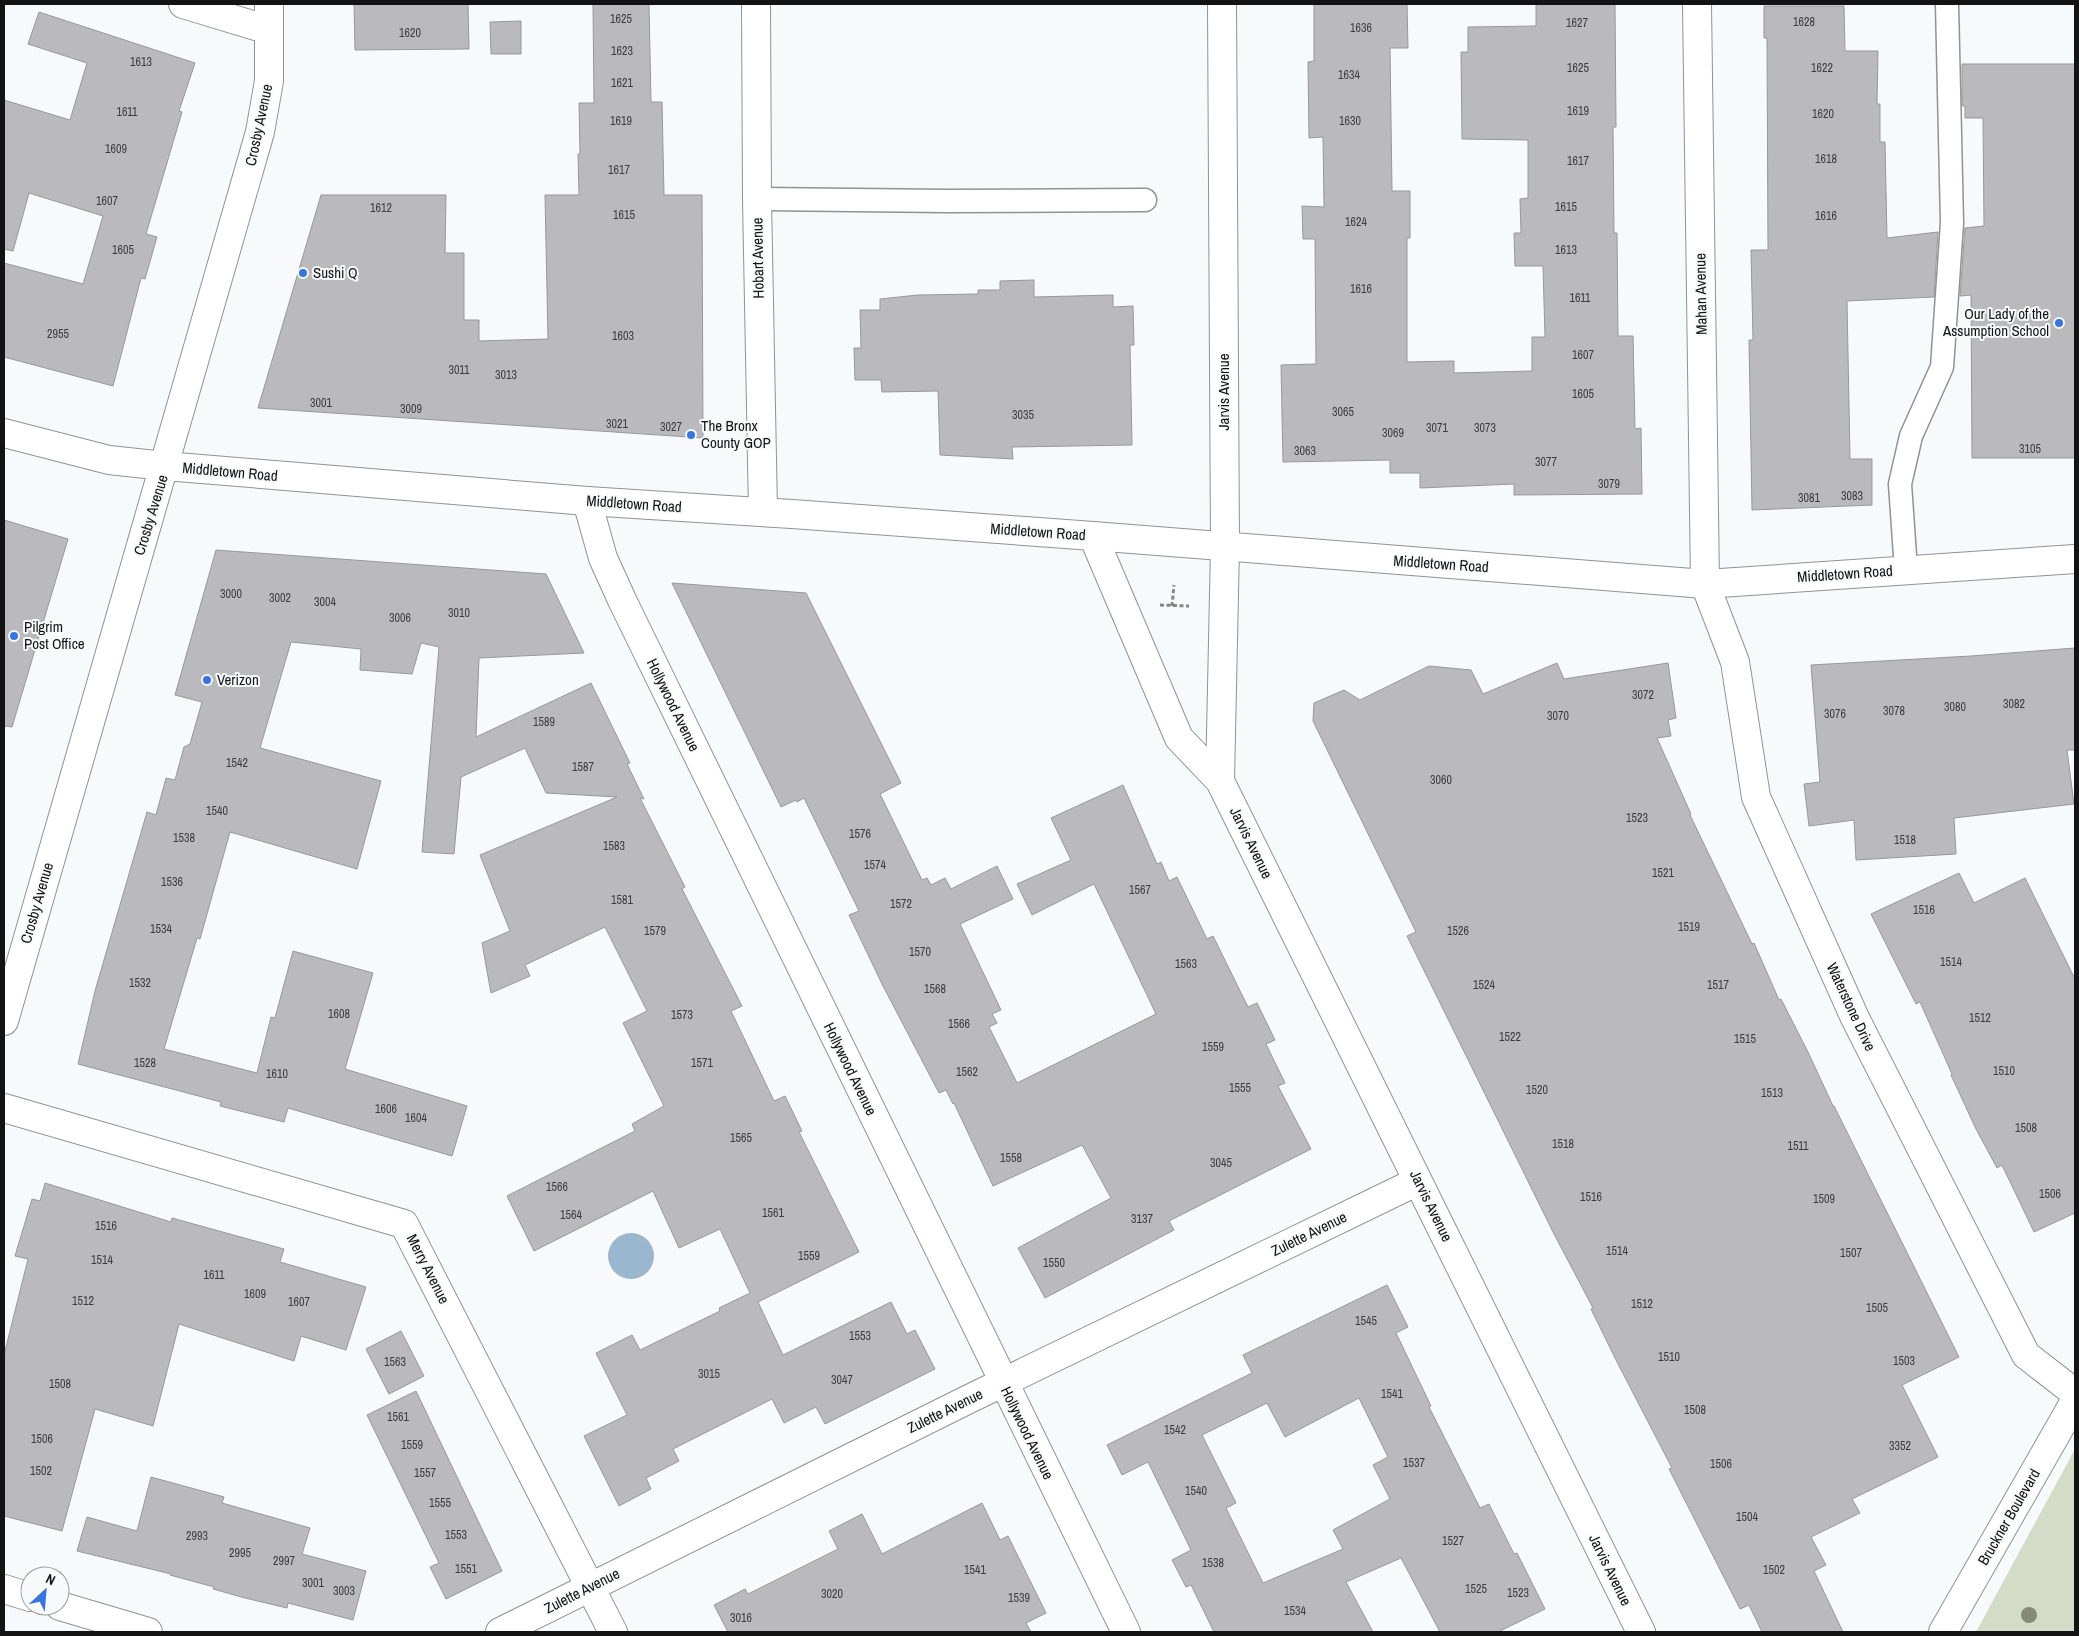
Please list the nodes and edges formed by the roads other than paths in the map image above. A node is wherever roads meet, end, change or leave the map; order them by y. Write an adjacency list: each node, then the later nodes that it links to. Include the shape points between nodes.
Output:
1 (184, 4): 6 (street)
2 (756, 4): 7 (street, Hobart Avenue)
3 (1222, 4): 14 (street, Jarvis Avenue)
4 (1697, 4): 17 (street, Mahan Avenue)
5 (1947, 4): 16 (lane, via 1952,223 1943,358 1942,368 1911,436 1900,484)
6 (269, 17): 10 (street, Crosby Avenue, via 269,81 260,132)
7 (757, 199): 8 (lane); 12 (street, Hobart Avenue)
8 (1145, 200)
9 (4, 433): 10 (street, Middletown Road, via 109,460)
10 (165, 466): 11 (street, Middletown Road); 19 (street, Crosby Avenue)
11 (587, 502): 12 (street, Middletown Road); 22 (street, Hollywood Avenue, via 604,558 622,600)
12 (763, 512): 13 (street, Middletown Road)
13 (1093, 536): 14 (street, Middletown Road); 18 (street, Jarvis Avenue, via 1179,738)
14 (1225, 547): 17 (street, Middletown Road); 18 (street, Jarvis Avenue)
15 (2075, 559): 16 (street, Middletown Road)
16 (1906, 570): 17 (street, Middletown Road)
17 (1705, 584): 23 (street, Waterstone Drive, via 1735,662 1756,797 1855,1018 2026,1355)
18 (1220, 781): 21 (street, Jarvis Avenue)
19 (4, 1020)
20 (4, 1108): 25 (street, Merry Avenue, via 404,1224)
21 (1418, 1181): 22 (street, Zulette Avenue); 33 (street, Jarvis Avenue)
22 (1002, 1383): 25 (street, Zulette Avenue); 32 (street, Hollywood Avenue)
23 (2075, 1393)
24 (2075, 1401): 34 (street, Bruckner Boulevard)
25 (591, 1587): 30 (street, Zulette Avenue); 31 (street, Merry Avenue)
26 (4, 1590): 27 (street)
27 (20, 1594)
28 (70, 1609): 29 (street)
29 (148, 1632)
30 (500, 1632)
31 (613, 1632)
32 (1126, 1632)
33 (1641, 1632)
34 (1943, 1632)

